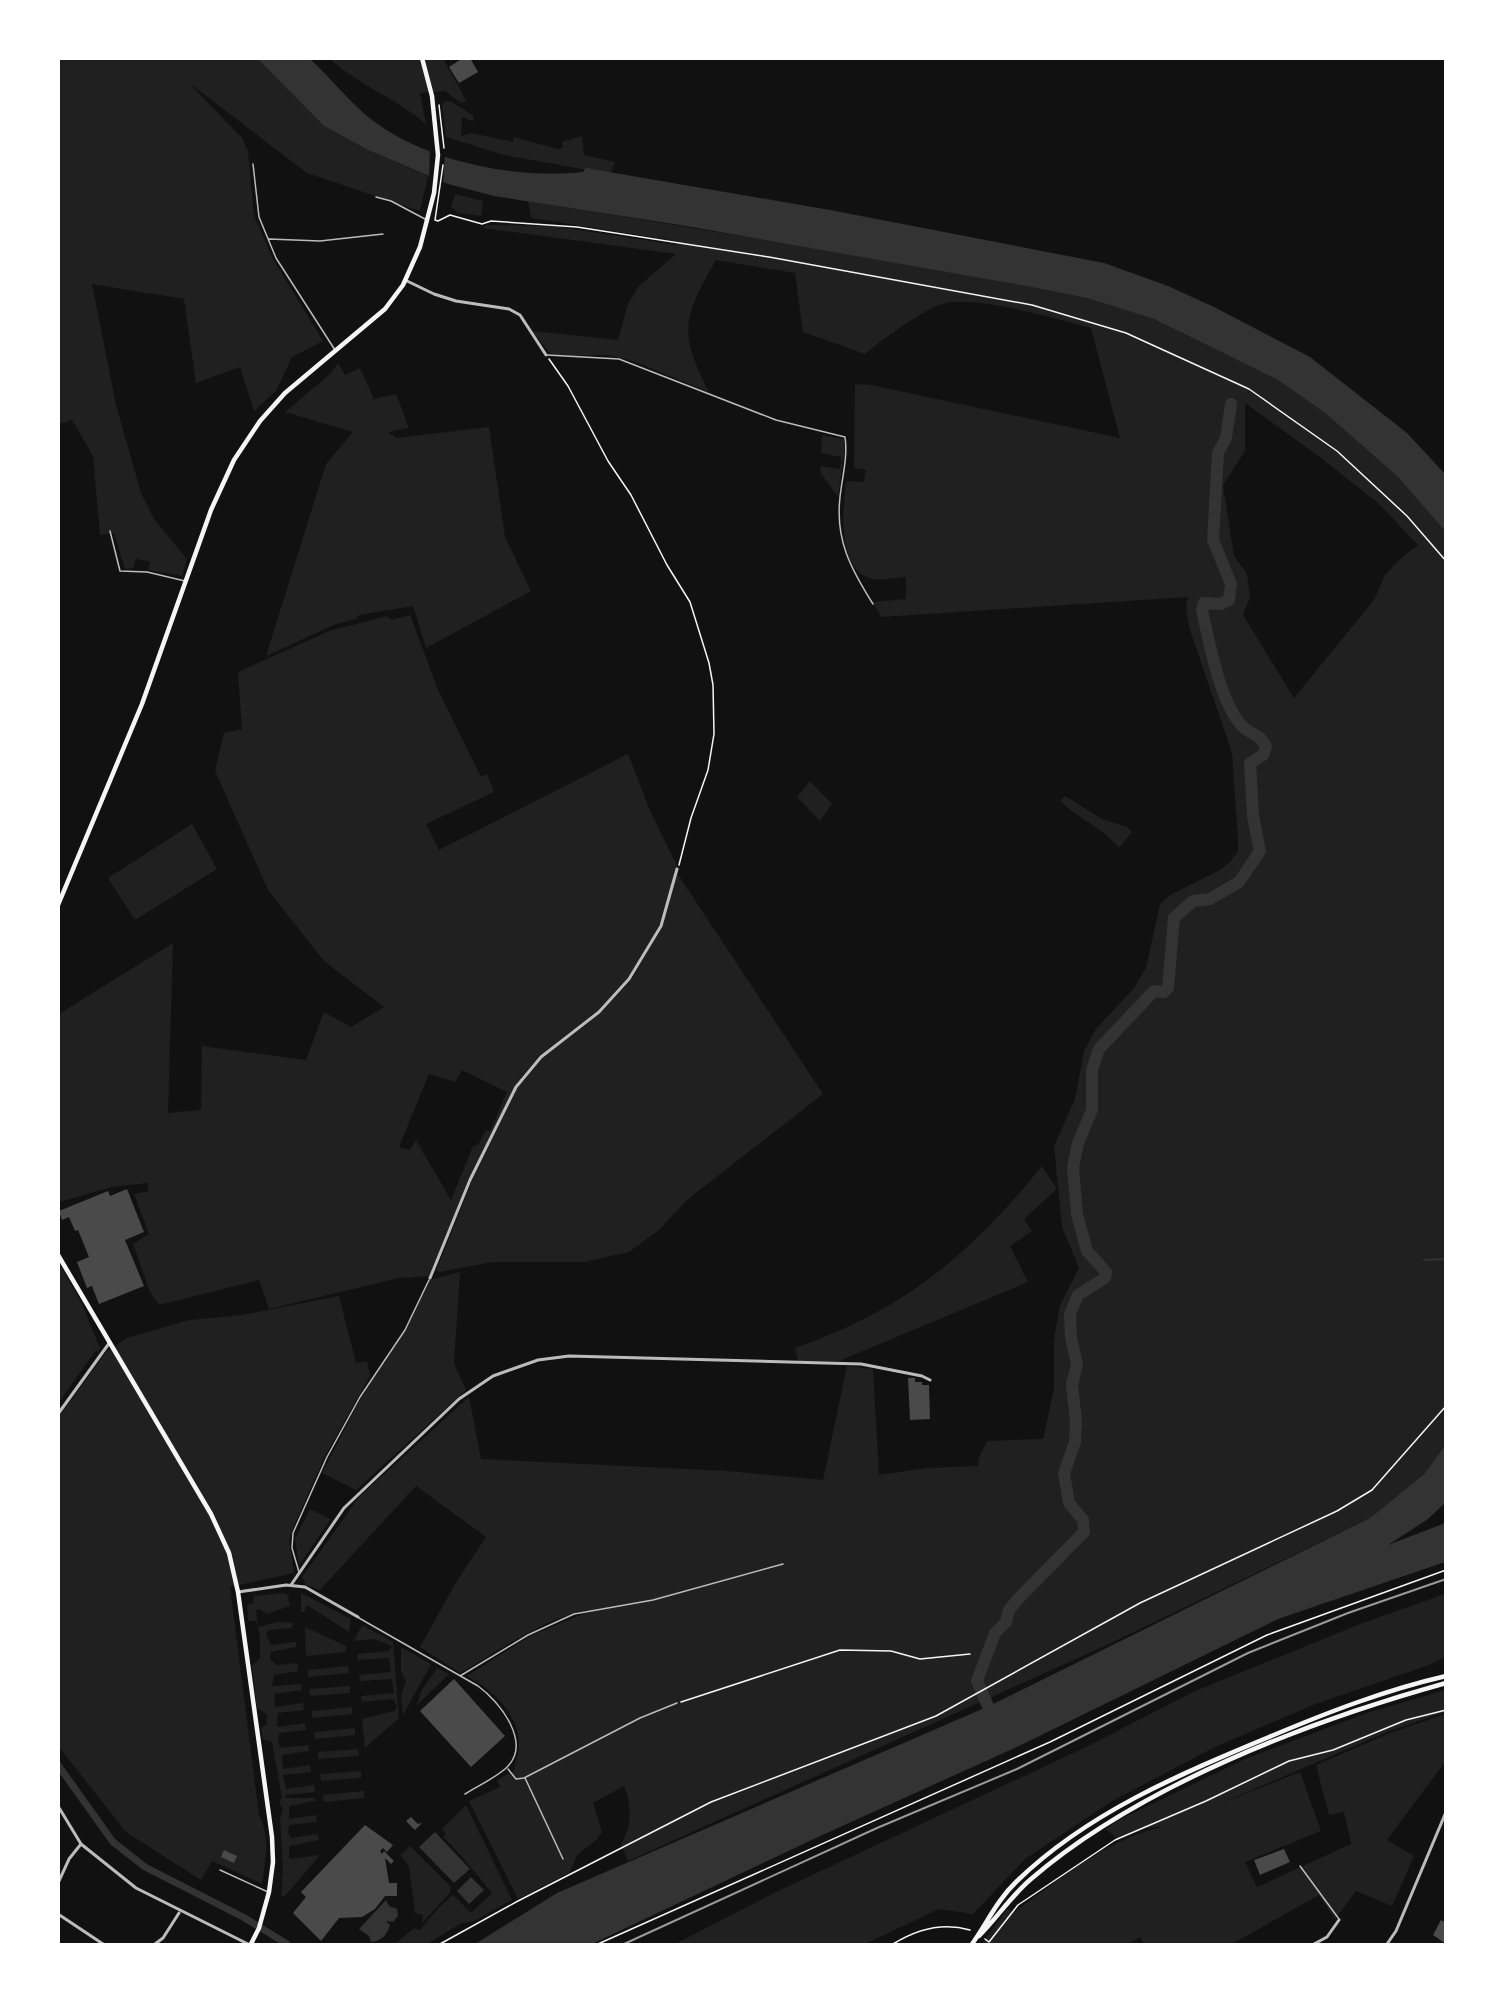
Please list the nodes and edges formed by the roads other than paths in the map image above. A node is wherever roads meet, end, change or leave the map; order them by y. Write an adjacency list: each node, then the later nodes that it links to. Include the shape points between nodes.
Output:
1 (422, 58): 4 (main road, via 440,139)
2 (253, 164): 6 (lane, via 259,217)
3 (376, 197): 4 (lane)
4 (428, 221): 7 (main road)
5 (383, 234): 6 (lane, via 320,240)
6 (268, 239): 8 (lane)
7 (405, 280): 8 (main road, via 379,316); 9 (street, via 456,301 509,309 520,315)
8 (335, 351): 11 (main road, via 285,393 260,422 226,477)
9 (546, 355): 12 (lane, via 619,359 776,420 845,437 838,522 853,573)
10 (110, 531): 11 (lane, via 120,571 147,572)
11 (186, 582): 14 (main road, via 142,704)
12 (873, 604)
13 (677, 869): 16 (street, via 661,926 629,979 599,1012 541,1056 516,1087 470,1180)
14 (58, 905)
15 (58, 1255): 17 (main road)
16 (430, 1278): 21 (lane, via 405,1330 354,1407 327,1457 293,1533 292,1548)
17 (110, 1342): 19 (street); 23 (main road, via 218,1527)
18 (930, 1380): 21 (street, via 861,1364 569,1356 538,1359 493,1376 459,1399 344,1508)
19 (58, 1414)
20 (783, 1564): 25 (lane, via 653,1600 574,1614 528,1635)
21 (300, 1572): 22 (street)
22 (291, 1585): 23 (street); 24 (street, via 312,1591)
23 (238, 1592): 39 (main road, via 272,1837)
24 (358, 1617): 25 (lane)
25 (460, 1676): 29 (lane, via 493,1697 508,1718 515,1743)
26 (1446, 1676): 43 (main road, via 1310,1720 1124,1804 1016,1882 1001,1898)
27 (1446, 1683): 43 (main road, via 1312,1727 1142,1803 1072,1847 1030,1880)
28 (677, 1703): 30 (lane)
29 (507, 1768): 30 (lane, via 516,1779); 31 (lane)
30 (524, 1778): 35 (lane)
31 (465, 1794)
32 (58, 1806): 34 (street)
33 (1446, 1812): 49 (street)
34 (81, 1844): 38 (street); 40 (street, via 136,1888)
35 (563, 1859)
36 (1300, 1866): 42 (lane)
37 (220, 1870): 39 (lane)
38 (58, 1883)
39 (269, 1892): 46 (main road, via 263,1916)
40 (179, 1912): 45 (street); 46 (street)
41 (58, 1914): 44 (street)
42 (1339, 1920): 48 (street, via 1327,1937)
43 (977, 1938): 47 (main road)
44 (103, 1944)
45 (155, 1944)
46 (249, 1944)
47 (972, 1944)
48 (1314, 1944)
49 (1387, 1944)

